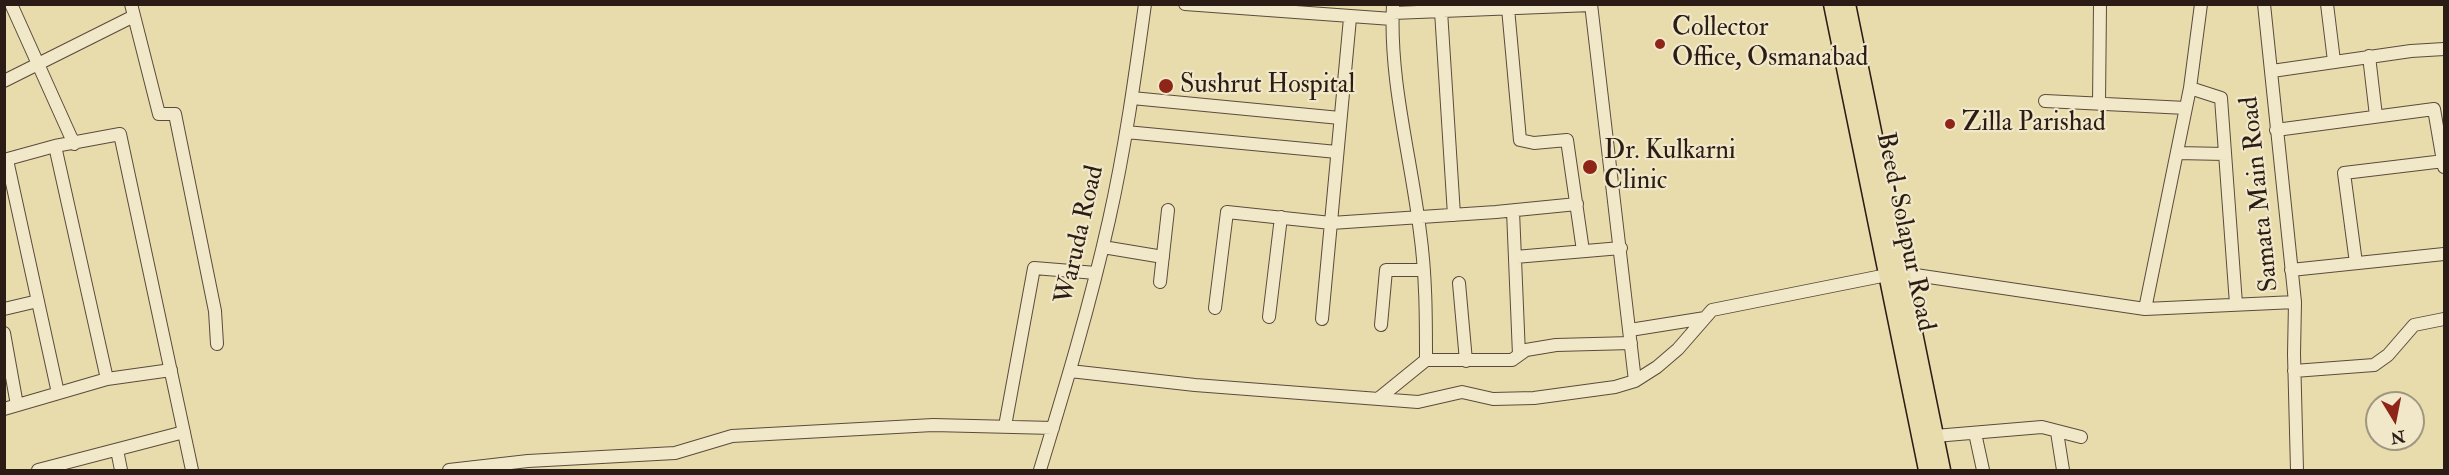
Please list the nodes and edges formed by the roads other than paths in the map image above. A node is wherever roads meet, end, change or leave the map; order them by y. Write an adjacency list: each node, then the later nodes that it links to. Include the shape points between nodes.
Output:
1 (11, 4): 20 (street)
2 (1146, 4): 24 (street, Waruda Road)
3 (1185, 4): 16 (street)
4 (1832, 4): 56 (main road, Beed-Solapur Road)
5 (1847, 4): 56 (main road, Beed-Solapur Road)
6 (2100, 4): 26 (street)
7 (2201, 4): 23 (street)
8 (2264, 4): 21 (street, Samata Main Road)
9 (2327, 4): 19 (street)
10 (1591, 5): 12 (street); 47 (street)
11 (1486, 7): 12 (street); 14 (street)
12 (1508, 8): 39 (street, via 1520,140 1534,144 1567,140)
13 (132, 10): 20 (street); 73 (street, via 159,114 175,114 215,311)
14 (1441, 11): 15 (street); 42 (street)
15 (1393, 12): 16 (street); 44 (street, via 1394,76)
16 (1350, 18): 29 (street)
17 (2445, 49): 18 (street)
18 (2369, 56): 19 (street); 28 (street)
19 (2334, 61): 21 (street)
20 (38, 64): 22 (street); 32 (street)
21 (2272, 71): 30 (street, Samata Main Road)
22 (4, 81)
23 (2190, 88): 27 (street); 36 (street, via 2221,98)
24 (1132, 98): 29 (street); 31 (street, Waruda Road)
25 (2045, 101): 26 (street)
26 (2099, 104): 27 (street)
27 (2186, 108): 35 (street)
28 (2376, 116): 30 (street); 38 (street, via 2434,109)
29 (1340, 118): 34 (street)
30 (2276, 130): 54 (street, Samata Main Road)
31 (1126, 132): 34 (street); 46 (street, Waruda Road)
32 (74, 144): 33 (street); 78 (street, via 120,134)
33 (55, 146): 37 (street); 81 (street)
34 (1337, 152): 45 (street)
35 (2177, 153): 36 (street); 64 (street)
36 (2225, 154): 61 (street)
37 (6, 160): 59 (street)
38 (2444, 164): 52 (street, via 2344,173)
39 (1577, 204): 41 (street); 48 (street)
40 (1168, 210): 50 (street)
41 (1513, 211): 42 (street); 51 (street)
42 (1454, 215): 44 (street)
43 (1281, 217): 45 (street); 62 (street, via 1227,212); 65 (street)
44 (1418, 217): 45 (street); 53 (street)
45 (1331, 223): 67 (street)
46 (1102, 247): 50 (street); 55 (street, Waruda Road)
47 (1620, 248): 48 (street); 70 (street)
48 (1583, 251): 51 (street)
49 (2445, 254): 52 (street)
50 (1163, 257): 57 (street)
51 (1515, 257): 75 (street)
52 (2356, 263): 54 (street)
53 (1424, 270): 69 (street, via 1386,270); 76 (street)
54 (2291, 270): 60 (street, Samata Main Road)
55 (1096, 273): 79 (street, Waruda Road); 87 (street, via 1034,268)
56 (1894, 274): 64 (street, Samata Main Road); 66 (street, Samata Main Road, via 1712,310); 92 (main road, Beed-Solapur Road); 101 (main road, Beed-Solapur Road)
57 (1160, 282)
58 (1459, 283): 77 (street)
59 (38, 301): 63 (street); 83 (street)
60 (2295, 302): 61 (street, Samata Main Road); 80 (street)
61 (2236, 304): 64 (street, Samata Main Road)
62 (1215, 308)
63 (4, 309)
64 (2145, 309)
65 (1269, 317)
66 (1705, 318): 70 (street); 82 (street, via 1678,349)
67 (1322, 319)
68 (2445, 319): 80 (street, via 2414,325 2388,355 2374,364)
69 (1381, 325)
70 (1630, 330): 72 (street)
71 (4, 333): 74 (street)
72 (1631, 343): 75 (street, via 1556,345 1526,350); 82 (street)
73 (217, 344)
74 (6, 352): 85 (street)
75 (1519, 355): 77 (street, via 1512,360)
76 (1426, 360): 77 (street); 84 (street)
77 (1466, 361)
78 (171, 370): 81 (street); 89 (street)
79 (1070, 371): 84 (street); 88 (street, Waruda Road)
80 (2295, 371): 105 (street)
81 (107, 379): 83 (street)
82 (1635, 381): 84 (street, via 1534,398 1493,399 1462,392 1419,402)
83 (58, 393): 85 (street)
84 (1378, 399)
85 (17, 405): 86 (street)
86 (4, 409)
87 (1005, 426): 88 (street); 99 (street, via 732,436 675,453 528,460)
88 (1053, 428): 100 (street, Waruda Road)
89 (184, 432): 94 (street); 98 (street)
90 (2057, 432): 91 (street, via 2042,427); 93 (street); 104 (street)
91 (1975, 433): 92 (street); 103 (street)
92 (1935, 436): 102 (main road, Beed-Solapur Road)
93 (2080, 437)
94 (117, 450): 95 (street); 97 (street)
95 (57, 468): 96 (street)
96 (38, 471)
97 (121, 471)
98 (192, 471)
99 (449, 471)
100 (1040, 471)
101 (1927, 471)
102 (1942, 471)
103 (1983, 471)
104 (2063, 471)
105 (2297, 471)

